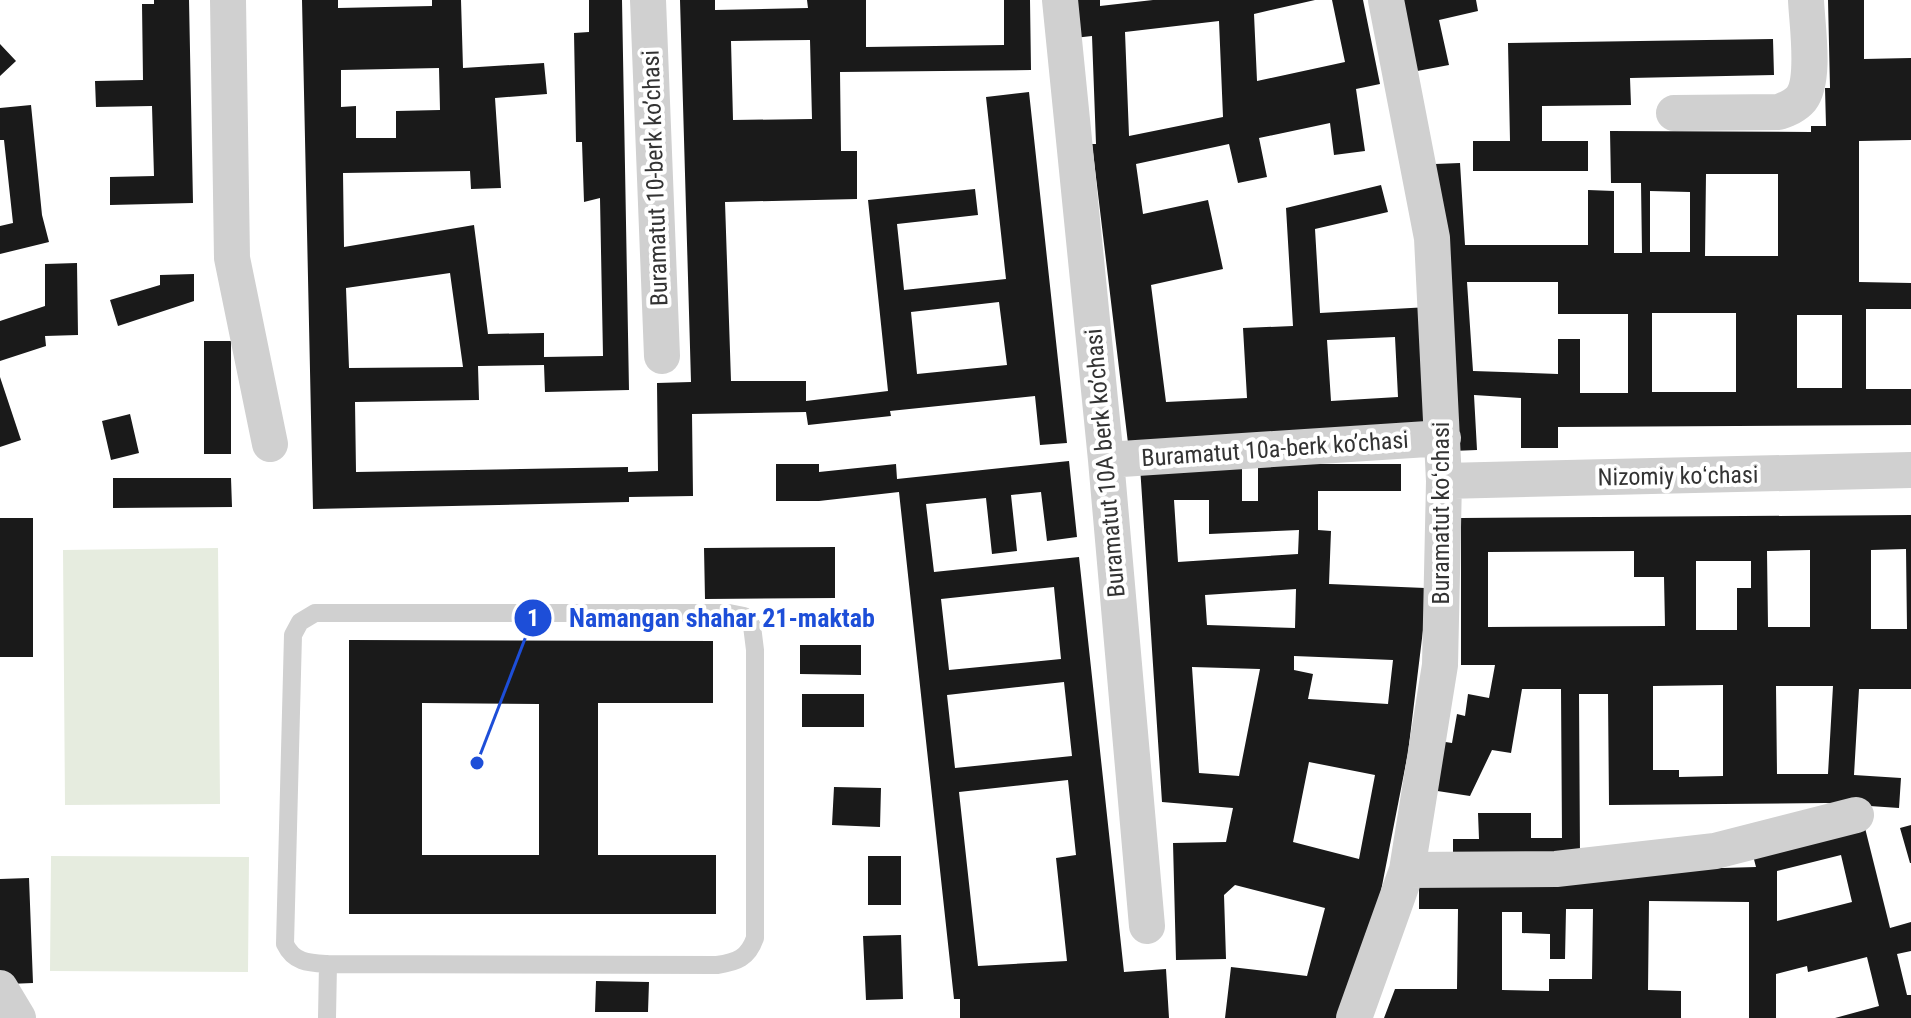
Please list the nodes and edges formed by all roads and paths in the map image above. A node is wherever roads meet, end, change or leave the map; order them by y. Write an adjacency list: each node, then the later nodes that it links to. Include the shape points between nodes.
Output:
1 (228, 0): 9 (street, via 232,258)
2 (648, 0): 7 (street, Buramatut 10-berk koʼchasi)
3 (1060, 0): 10 (street, Buramatut 10А berk koʼchasi)
4 (1386, 0): 8 (street, Buramatut koʻchasi, via 1432,238)
5 (1806, 0): 6 (street, via 1809,79 1794,105 1779,112)
6 (1674, 113)
7 (662, 356)
8 (1443, 438): 10 (street, Buramatut 10а-berk koʼchasi); 12 (street, Buramatut koʻchasi)
9 (270, 444)
10 (1106, 460): 15 (street, Buramatut 10А berk koʼchasi)
11 (1911, 470): 12 (street, Nizomiy koʻchasi)
12 (1444, 481): 14 (street, Buramatut koʻchasi, via 1440,665)
13 (1856, 815): 14 (street, via 1715,851 1556,869)
14 (1407, 870): 20 (street, Buramatut koʻchasi)
15 (1147, 926)
16 (328, 964): 16 (lane, via 297,960 285,944 293,635 300,622 315,613 744,616 752,626 755,650 755,938 744,958 717,965); 19 (lane)
17 (0, 988): 18 (street)
18 (18, 1018)
19 (327, 1018)
20 (1354, 1018)

